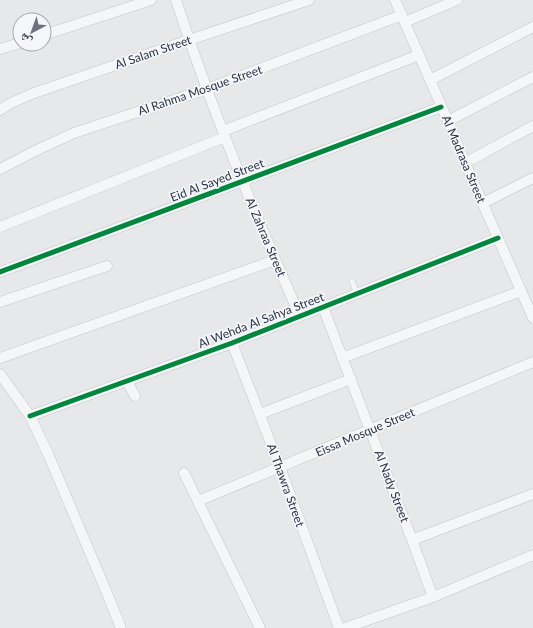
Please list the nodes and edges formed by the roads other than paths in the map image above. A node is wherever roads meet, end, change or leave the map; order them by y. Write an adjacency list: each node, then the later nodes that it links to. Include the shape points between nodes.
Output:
1 (151, 0): 8 (street)
2 (176, 0): 9 (street, Al Zahraa Street)
3 (309, 0): 9 (street, Al Salam Street)
4 (395, 0): 6 (street, Al Madrasa Street)
5 (458, 0): 6 (street, Al Rahma Mosque Street)
6 (403, 18): 12 (street, Al Madrasa Street); 15 (street, Al Rahma Mosque Street)
7 (533, 27): 14 (street)
8 (52, 32)
9 (188, 40): 15 (street, Al Zahraa Street); 17 (street, Al Salam Street, via 34,93)
10 (12, 44): 11 (street)
11 (1, 47)
12 (419, 54): 14 (street, Al Madrasa Street); 20 (street)
13 (533, 76): 18 (street)
14 (430, 80): 16 (street, Al Madrasa Street)
15 (206, 89): 20 (street, Al Zahraa Street); 22 (street, Al Rahma Mosque Street, via 74,133)
16 (441, 107): 18 (street, Al Madrasa Street); 24 (street, Eid Al Sayed Street)
17 (0, 110)
18 (448, 121): 21 (street, Al Madrasa Street)
19 (533, 126): 21 (street)
20 (224, 134): 24 (street, Al Zahraa Street); 26 (street)
21 (465, 163): 25 (street, Al Madrasa Street)
22 (0, 169)
23 (533, 178): 25 (street)
24 (242, 182): 28 (street, Al Zahraa Street); 30 (street, Eid Al Sayed Street)
25 (483, 203): 27 (street, Al Madrasa Street)
26 (0, 227)
27 (498, 238): 32 (street, Al Madrasa Street); 33 (street, Al Wehda Al Sahya Street)
28 (275, 260): 36 (street, Al Zahraa Street); 39 (street)
29 (107, 266): 34 (street)
30 (0, 272)
31 (352, 281): 33 (lane)
32 (521, 291): 37 (street, Al Madrasa Street); 40 (street)
33 (357, 294): 35 (street, Al Wehda Al Sahya Street)
34 (0, 302)
35 (323, 307): 36 (street, Al Wehda Al Sahya Street); 40 (street, Al Nady Street)
36 (300, 316): 38 (street, Al Wehda Al Sahya Street)
37 (533, 318)
38 (232, 343): 44 (street, Al Wehda Al Sahya Street); 46 (street, Al Thawra Street)
39 (0, 358)
40 (342, 358): 43 (street, Al Nady Street)
41 (533, 362): 48 (street, Eissa Mosque Street)
42 (0, 374): 47 (street)
43 (351, 379): 46 (street); 48 (street, Al Nady Street)
44 (127, 381): 45 (street); 47 (street, Al Wehda Al Sahya Street)
45 (135, 396)
46 (260, 414): 49 (street, Al Thawra Street)
47 (30, 416): 56 (street)
48 (370, 430): 49 (street, Eissa Mosque Street); 53 (street, Al Nady Street)
49 (280, 467): 52 (street, Eissa Mosque Street); 58 (street, Al Thawra Street)
50 (184, 473): 52 (street)
51 (533, 494): 53 (street)
52 (198, 502): 57 (street)
53 (412, 540): 55 (street, Al Nady Street)
54 (533, 555): 55 (street)
55 (432, 597): 59 (street)
56 (121, 628)
57 (260, 628)
58 (339, 628)
59 (345, 628)

